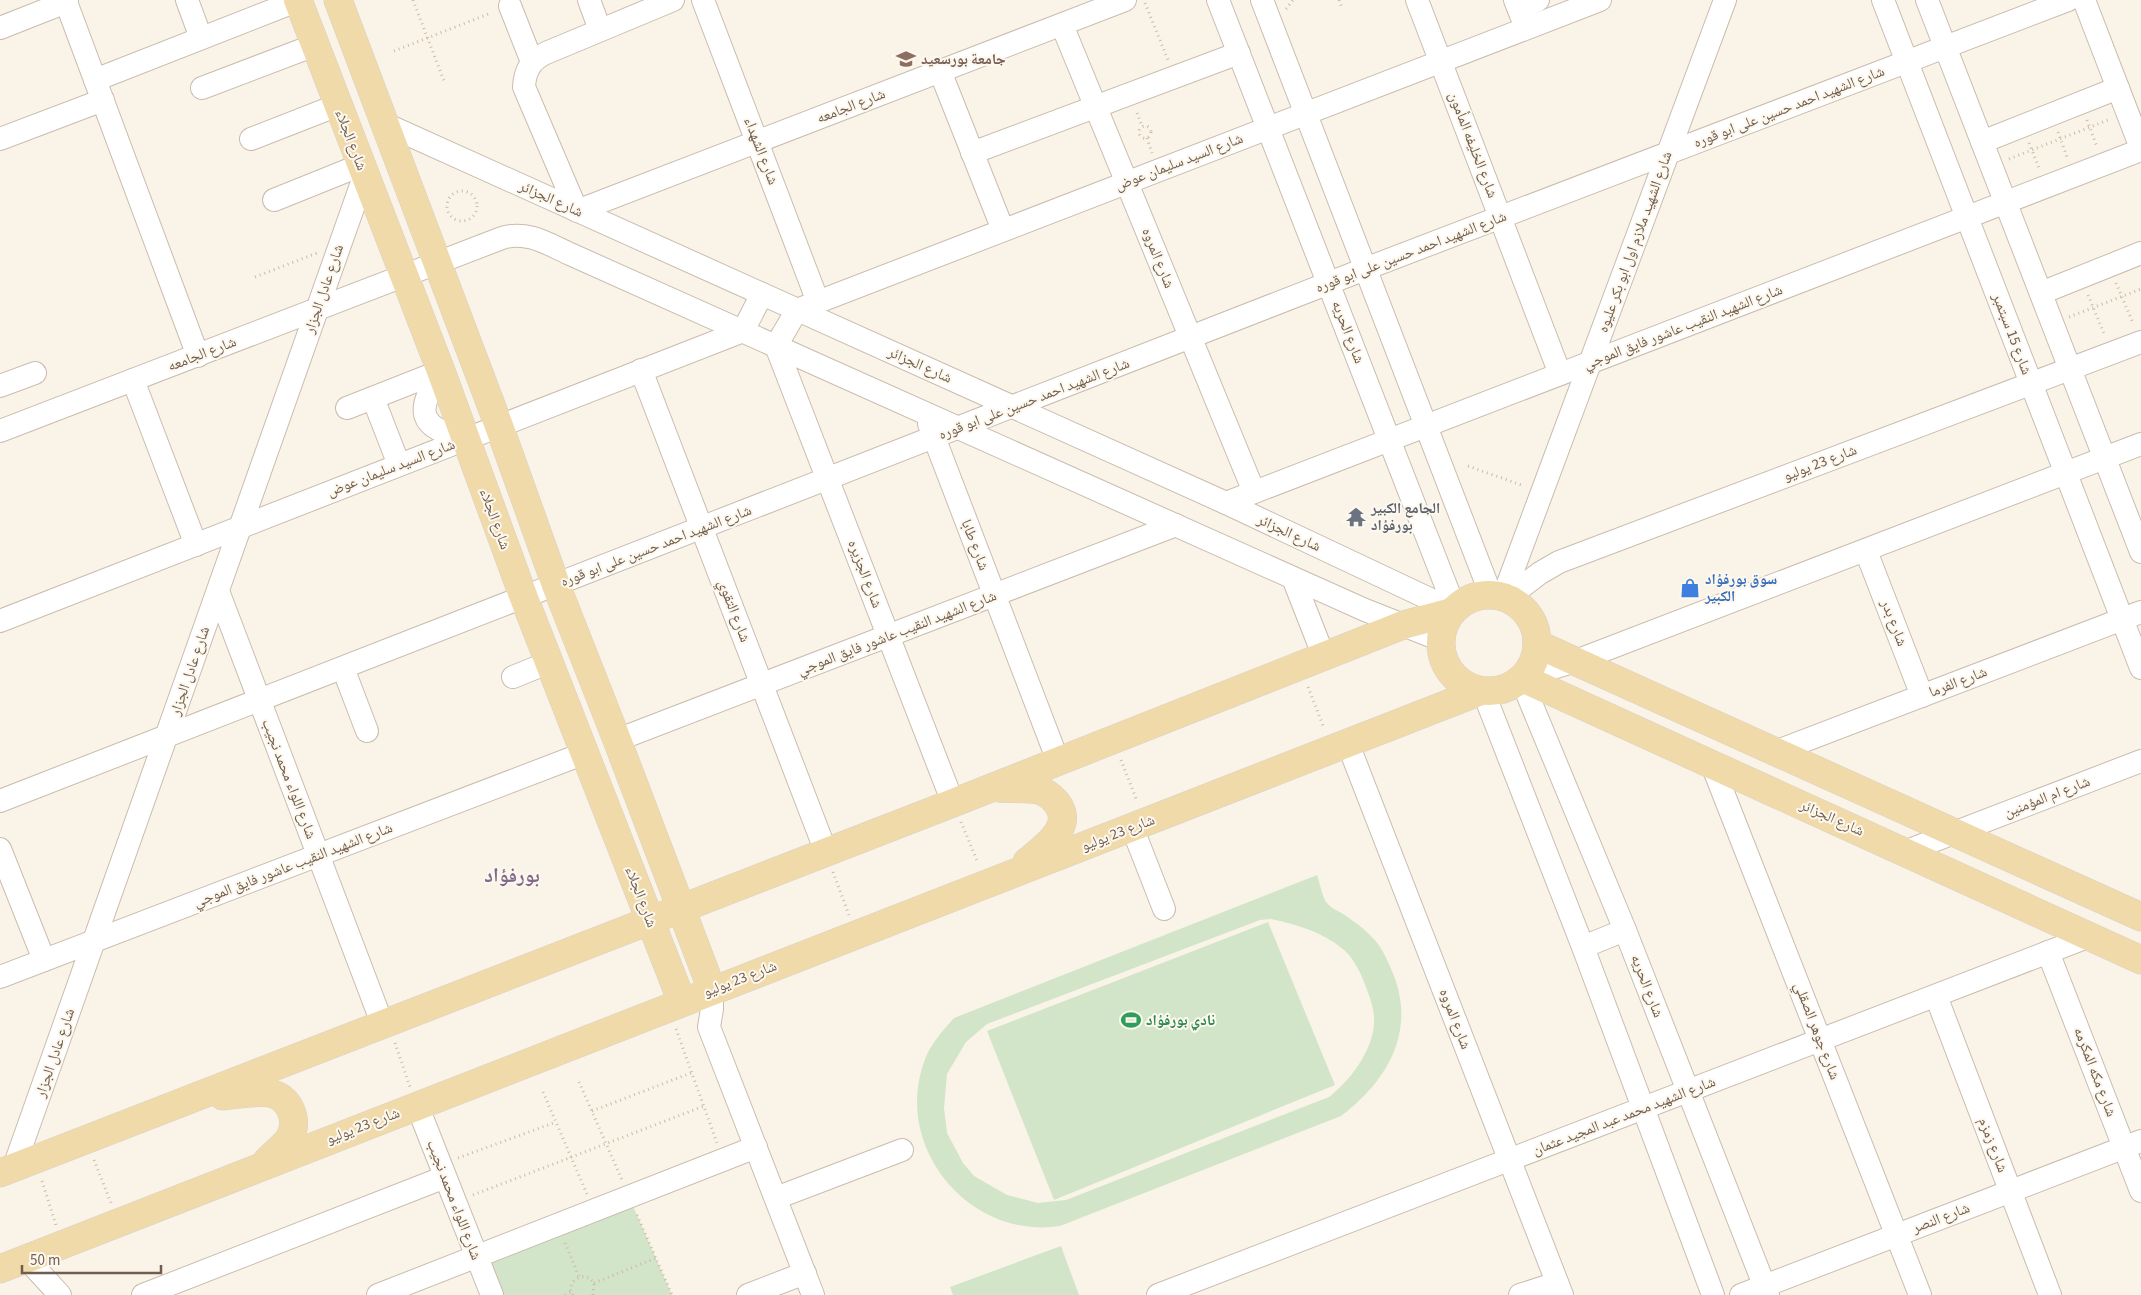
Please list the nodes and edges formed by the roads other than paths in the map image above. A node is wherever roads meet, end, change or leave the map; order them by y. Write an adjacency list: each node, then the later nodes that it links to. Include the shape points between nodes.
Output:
1 (187, 0): 23 (street)
2 (298, 0): 23 (street); 24 (main road, شارع الجلاء)
3 (338, 0): 37 (main road, شارع الجلاء)
4 (589, 0): 22 (street)
5 (673, 0): 22 (street)
6 (703, 0): 41 (street, شارع الشهداء)
7 (1125, 0): 20 (street, شارع الجامعه)
8 (1218, 0): 26 (street, شارع الحريه)
9 (1262, 0): 36 (street)
10 (1417, 0): 27 (street, شارع الخليفه المأمون)
11 (1600, 0): 19 (street, شارع السيد سليمان عوض)
12 (1726, 0): 45 (street, شارع الشهيد ملازم اول ابو بكر عليوه)
13 (1883, 0): 29 (street, شارع 15 سبتمبر)
14 (1927, 0): 25 (street)
15 (2068, 0): 25 (street, شارع الشهيد احمد حسين على ابو قوره)
16 (2084, 0): 32 (street)
17 (67, 1): 21 (street); 33 (street)
18 (510, 6): 28 (street)
19 (1525, 9): 27 (street, شارع السيد سليمان عوض)
20 (1062, 25): 30 (street, شارع الجامعه); 35 (street, شارع المروه)
21 (0, 28)
22 (600, 30): 28 (street, via 546,52)
23 (201, 38): 33 (street)
24 (315, 45): 31 (street); 34 (main road, شارع الجلاء)
25 (1945, 47): 29 (street, شارع الشهيد احمد حسين على ابو قوره); 42 (street)
26 (1239, 53): 35 (street); 38 (street, شارع الحريه)
27 (1440, 61): 36 (street, شارع السيد سليمان عوض); 52 (street, شارع الخليفه المأمون)
28 (532, 62): 50 (street, via 524,87)
29 (1907, 62): 45 (street, شارع الشهيد احمد حسين على ابو قوره); 51 (street, شارع 15 سبتمبر)
30 (940, 71): 41 (street, شارع الجامعه); 44 (street)
31 (202, 88)
32 (2118, 88): 42 (street); 43 (street)
33 (99, 90): 39 (street); 67 (street)
34 (338, 105): 40 (street); 46 (main road, شارع الجلاء)
35 (1095, 106): 44 (street); 47 (street, شارع المروه)
36 (1304, 114): 38 (street, شارع السيد سليمان عوض); 56 (street)
37 (385, 124): 50 (street, شارع الجزائر); 55 (main road, شارع الجلاء)
38 (1268, 127): 47 (street, شارع السيد سليمان عوض); 58 (street, شارع الحريه)
39 (0, 139)
40 (251, 139)
41 (757, 142): 50 (street, شارع الجامعه); 61 (street, شارع الشهداء)
42 (1982, 142): 49 (street)
43 (2141, 149): 49 (street, شارع الشهيد النقيب عاشور فايق الموجي)
44 (972, 152): 53 (street)
45 (1668, 153): 52 (street, شارع الشهيد احمد حسين على ابو قوره); 68 (street, شارع الشهيد ملازم اول ابو بكر عليوه)
46 (363, 170): 48 (street); 57 (main road, شارع الجلاء); 62 (street, شارع عادل الجزار)
47 (1127, 182): 53 (street, شارع السيد سليمان عوض); 64 (street, شارع المروه)
48 (274, 200)
49 (2006, 202): 51 (street, شارع الشهيد النقيب عاشور فايق الموجي); 59 (street)
50 (577, 211): 60 (street, شارع الجزائر)
51 (1967, 217): 68 (street, شارع الشهيد النقيب عاشور فايق الموجي); 75 (street, شارع 15 سبتمبر)
52 (1500, 218): 56 (street, شارع الشهيد احمد حسين على ابو قوره); 73 (street, شارع الخليفه المأمون)
53 (1003, 230): 61 (street, شارع السيد سليمان عوض)
54 (2141, 253): 59 (street)
55 (438, 264): 57 (street, شارع الجامعه); 63 (street, via 502,238 526,235); 81 (main road, شارع الجلاء)
56 (1365, 269): 58 (street, شارع الشهيد احمد حسين على ابو قوره); 82 (street)
57 (404, 277): 62 (street, شارع الجامعه); 71 (main road, شارع الجلاء)
58 (1329, 284): 64 (street, شارع الشهيد احمد حسين على ابو قوره); 87 (street, شارع الحريه)
59 (2041, 293): 69 (street)
60 (762, 294): 61 (street, شارع الجزائر); 63 (street)
61 (808, 306): 66 (street); 78 (street, شارع الجزائر)
62 (316, 310): 67 (street, شارع الجامعه); 96 (street, شارع عادل الجزار)
63 (743, 331): 66 (street); 70 (street, شارع السيد سليمان عوض)
64 (1190, 338): 78 (street, شارع الشهيد احمد حسين على ابو قوره); 93 (street, شارع المروه)
65 (2141, 342): 69 (street, شارع 23 يوليو)
66 (776, 346): 80 (street); 92 (street, شارع الجزيره)
67 (198, 356): 74 (street, شارع الجامعه)
68 (1591, 362): 73 (street, شارع الشهيد النقيب عاشور فايق الموجي); 105 (street, شارع الشهيد ملازم اول ابو بكر عليوه)
69 (2070, 368): 75 (street, شارع 23 يوليو); 89 (street)
70 (641, 370): 81 (street, شارع السيد سليمان عوض); 97 (street, شارع التقوي)
71 (440, 371): 77 (street); 86 (main road, شارع الجلاء)
72 (35, 373): 76 (street)
73 (1560, 374): 82 (street, شارع الشهيد النقيب عاشور فايق الموجي)
74 (133, 380): 84 (street, شارع الجامعه); 98 (street)
75 (2031, 383): 91 (street, شارع 15 سبتمبر); 105 (street, شارع 23 يوليو, via 1558,562)
76 (0, 386)
77 (373, 398): 79 (street); 90 (street)
78 (1014, 407): 83 (street, شارع الشهيد احمد حسين على ابو قوره); 94 (street, شارع الجزائر)
79 (346, 408)
80 (924, 412): 83 (street); 85 (street, شارع طابا)
81 (499, 426): 86 (street, شارع السيد سليمان عوض); 102 (main road, شارع الجلاء)
82 (1425, 426): 87 (street, شارع الشهيد النقيب عاشور فايق الموجي); 105 (street)
83 (960, 428): 85 (street, شارع الشهيد احمد حسين على ابو قوره); 95 (street)
84 (0, 431)
85 (934, 438): 92 (street, شارع الشهيد احمد حسين على ابو قوره); 104 (street, شارع طابا)
86 (466, 439): 90 (street, شارع السيد سليمان عوض); 106 (main road, شارع الجلاء)
87 (1389, 440): 93 (street, شارع الشهيد النقيب عاشور فايق الموجي); 107 (street, شارع الحريه)
88 (2141, 444): 89 (street)
89 (2105, 458): 91 (street); 100 (street)
90 (399, 465): 96 (street, شارع السيد سليمان عوض)
91 (2065, 473): 99 (street); 108 (street, شارع 15 سبتمبر)
92 (828, 480): 97 (street, شارع الشهيد احمد حسين على ابو قوره); 111 (street, شارع الجزيره)
93 (1254, 492): 94 (street, شارع الشهيد النقيب عاشور فايق الموجي)
94 (1226, 503): 107 (street, شارع الجزائر)
95 (1176, 525): 101 (street); 104 (street, شارع الشهيد النقيب عاشور فايق الموجي)
96 (240, 527): 98 (street, شارع السيد سليمان عوض); 103 (street, شارع عادل الجزار)
97 (702, 528): 102 (street, شارع الشهيد احمد حسين على ابو قوره); 121 (street, شارع التقوي)
98 (196, 545): 109 (street, شارع السيد سليمان عوض)
99 (1866, 551): 114 (street); 123 (street, شارع بدر)
100 (2141, 552)
101 (1293, 578): 110 (street); 116 (street)
102 (556, 585): 106 (street, شارع الشهيد احمد حسين على ابو قوره); 127 (main road, شارع الجلاء)
103 (218, 591): 124 (street, شارع اللواء محمد نجيب); 126 (street, شارع عادل الجزار)
104 (994, 595): 111 (street, شارع الشهيد النقيب عاشور فايق الموجي); 131 (street, شارع طابا)
105 (1500, 597): 107 (main road, via 1472,598); 113 (main road, via 1521,608 1532,621)
106 (524, 598): 115 (main road, شارع الجلاء); 117 (street, شارع الشهيد احمد حسين على ابو قوره)
107 (1454, 610): 110 (main road); 112 (main road, via 1444,625)
108 (2132, 616): 118 (street, شارع 15 سبتمبر); 123 (street, شارع الفرما)
109 (0, 621)
110 (1403, 625): 112 (street); 116 (main road)
111 (888, 636): 121 (street, شارع الشهيد النقيب عاشور فايق الموجي); 136 (street, شارع الجزيره)
112 (1440, 640): 122 (main road, via 1451,674 1470,688)
113 (1537, 644): 114 (main road); 120 (main road, via 1533,662)
114 (1576, 661): 120 (street); 129 (main road)
115 (550, 662): 119 (street); 130 (main road, شارع الجلاء)
116 (1312, 662): 131 (main road)
117 (343, 668): 124 (street, شارع الشهيد احمد حسين على ابو قوره); 125 (street)
118 (2141, 668)
119 (513, 677)
120 (1522, 678): 122 (main road, via 1509,687); 133 (main road, شارع الجزائر); 148 (street, شارع الحريه)
121 (762, 685): 127 (street, شارع الشهيد النقيب عاشور فايق الموجي); 140 (street, شارع التقوي)
122 (1482, 691): 128 (main road, شارع 23 يوليو); 151 (street)
123 (1922, 696): 129 (street, شارع الفرما)
124 (260, 700): 126 (street, شارع الشهيد احمد حسين على ابو قوره); 142 (street, شارع اللواء محمد نجيب)
125 (366, 731)
126 (166, 737): 135 (street, شارع الشهيد احمد حسين على ابو قوره); 150 (street, شارع عادل الجزار)
127 (618, 740): 144 (main road, شارع الجلاء)
128 (1340, 746): 137 (main road, شارع 23 يوليو); 169 (street, شارع المروه)
129 (1775, 752): 138 (main road)
130 (585, 753): 142 (street, شارع الشهيد النقيب عاشور فايق الموجي); 147 (main road, شارع الجلاء)
131 (1058, 761): 134 (main road)
132 (2141, 761): 138 (street, شارع ام المؤمنين)
133 (1714, 766): 141 (main road, شارع الجزائر); 161 (street, شارع جوهر الصقلي)
134 (990, 788): 136 (main road); 143 (main road, via 1046,793 1059,806 1061,815 1061,824 1053,840)
135 (0, 801)
136 (953, 803): 140 (main road)
137 (1139, 825): 143 (main road, شارع 23 يوليو); 145 (street)
138 (1953, 833): 141 (street, شارع ام المؤمنين); 146 (main road)
139 (0, 849): 153 (street)
140 (826, 852): 144 (main road)
141 (1907, 852): 149 (main road, شارع الجزائر)
142 (318, 855): 150 (street, شارع الشهيد النقيب عاشور فايق الموجي); 159 (street, شارع اللواء محمد نجيب)
143 (998, 880): 156 (main road, شارع 23 يوليو)
144 (681, 908): 147 (main road); 156 (main road, شارع الجلاء)
145 (1164, 909)
146 (2141, 917)
147 (650, 920): 158 (main road, شارع الجلاء); 159 (main road)
148 (1625, 930): 151 (street); 162 (street, شارع الحريه)
149 (2090, 936): 152 (street, شارع الشهيد محمد عبد المجيد عثمان); 154 (main road, شارع الجزائر)
150 (94, 941): 153 (street, شارع الشهيد النقيب عاشور فايق الموجي); 171 (street, شارع عادل الجزار)
151 (1582, 947): 165 (street)
152 (2048, 952): 157 (street, شارع الشهيد محمد عبد المجيد عثمان); 166 (street, شارع مكه المكرمه)
153 (44, 960): 155 (street, شارع الشهيد النقيب عاشور فايق الموجي)
154 (2141, 960)
155 (0, 977)
156 (712, 990): 158 (main road, شارع 23 يوليو); 160 (street, شارع الجلاء)
157 (1936, 996): 161 (street, شارع الشهيد محمد عبد المجيد عثمان); 173 (street, شارع زمزم)
158 (676, 1005): 160 (street, شارع الجلاء); 164 (main road, شارع 23 يوليو)
159 (385, 1022): 163 (main road)
160 (709, 1027): 167 (street, شارع الجلاء)
161 (1820, 1040): 162 (street, شارع الشهيد محمد عبد المجيد عثمان); 176 (street, شارع جوهر الصقلي)
162 (1688, 1091): 165 (street, شارع الشهيد محمد عبد المجيد عثمان); 183 (street, شارع الحريه)
163 (191, 1099): 170 (main road, via 262,1092 272,1093 287,1103 294,1120 293,1130); 171 (main road)
164 (417, 1105): 170 (main road, شارع 23 يوليو); 172 (street, شارع اللواء محمد نجيب)
165 (1643, 1108): 169 (street, شارع الشهيد محمد عبد المجيد عثمان); 192 (street)
166 (2133, 1144): 173 (street, شارع النصر); 174 (street, شارع مكه المكرمه)
167 (756, 1147): 175 (street, شارع الجلاء); 177 (street)
168 (902, 1150): 175 (street)
169 (1509, 1160): 181 (street, شارع الشهيد محمد عبد المجيد عثمان); 182 (street, شارع المروه)
170 (264, 1164): 178 (main road, شارع 23 يوليو)
171 (16, 1167)
172 (443, 1171): 177 (street, شارع اللواء محمد نجيب); 185 (street)
173 (2011, 1191): 176 (street, شارع النصر); 195 (street, شارع زمزم)
174 (2141, 1191)
175 (776, 1198): 180 (street, شارع الجلاء)
176 (1897, 1235): 183 (street, شارع النصر); 194 (street, شارع جوهر الصقلي)
177 (476, 1256): 186 (street); 187 (street, شارع اللواء محمد نجيب)
178 (26, 1258): 179 (main road, شارع 23 يوليو); 184 (street)
179 (0, 1269)
180 (805, 1272): 188 (street); 189 (street, شارع الجلاء)
181 (1200, 1288): 190 (street, شارع الشهيد محمد عبد المجيد عثمان)
182 (1559, 1289): 191 (street)
183 (1766, 1290): 193 (street, شارع النصر)
184 (60, 1295)
185 (143, 1295)
186 (378, 1295)
187 (492, 1295)
188 (748, 1295)
189 (813, 1295)
190 (1158, 1295)
191 (1520, 1295)
192 (1713, 1295)
193 (1741, 1295)
194 (1920, 1295)
195 (2050, 1295)

